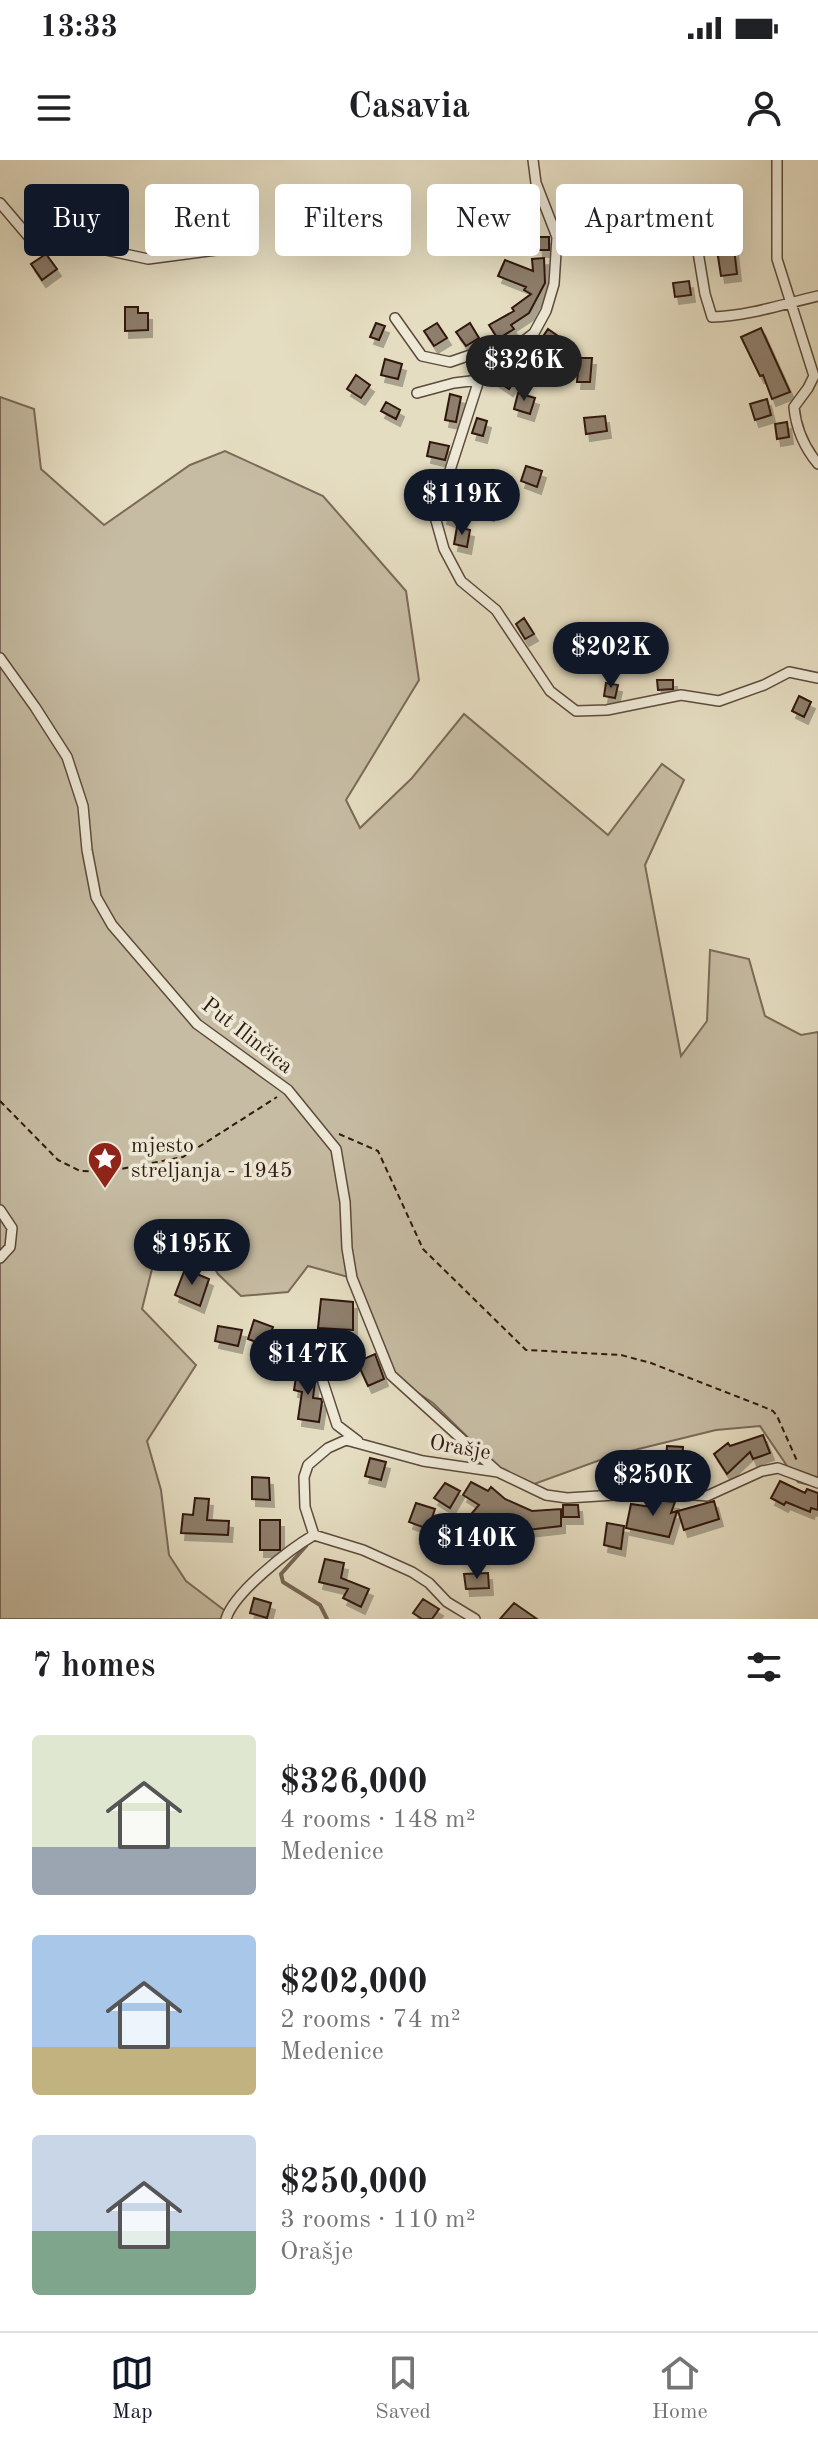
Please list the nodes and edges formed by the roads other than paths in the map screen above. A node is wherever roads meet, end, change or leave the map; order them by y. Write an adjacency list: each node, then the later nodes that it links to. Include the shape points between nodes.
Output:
1 (533, 160): 9 (street, via 557,237 554,284 534,333)
2 (777, 160): 7 (street, via 777,259)
3 (0, 203): 4 (street, via 29,237 148,259)
4 (180, 256)
5 (699, 256): 7 (street, via 712,317 743,316)
6 (818, 296): 7 (street)
7 (792, 301): 12 (street, via 814,376 794,407 796,425)
8 (395, 318): 9 (street, via 422,356 450,362 479,352)
9 (498, 361): 10 (street)
10 (479, 380): 11 (street); 14 (street, via 435,517 461,581 496,610 550,691 576,711 607,710 681,695 719,701 789,672)
11 (417, 393)
12 (818, 464)
13 (0, 658): 19 (street, Put Ilinčica, via 67,757 83,806 96,897 112,925 197,1024 288,1090 336,1149 352,1278 391,1375)
14 (818, 678)
15 (0, 1210): 16 (street, via 12,1228 10,1247)
16 (0, 1258)
17 (323, 1382): 18 (street, via 337,1425)
18 (361, 1443): 19 (street, Orašje, via 423,1461); 21 (street, Orašje, via 346,1440 308,1465 305,1507)
19 (498, 1472): 20 (street, Orašje, via 546,1495 567,1498 662,1492 707,1496 778,1468)
20 (818, 1483)
21 (314, 1535): 22 (street, via 287,1550 243,1593); 23 (street, via 412,1572)
22 (226, 1619)
23 (475, 1619)

